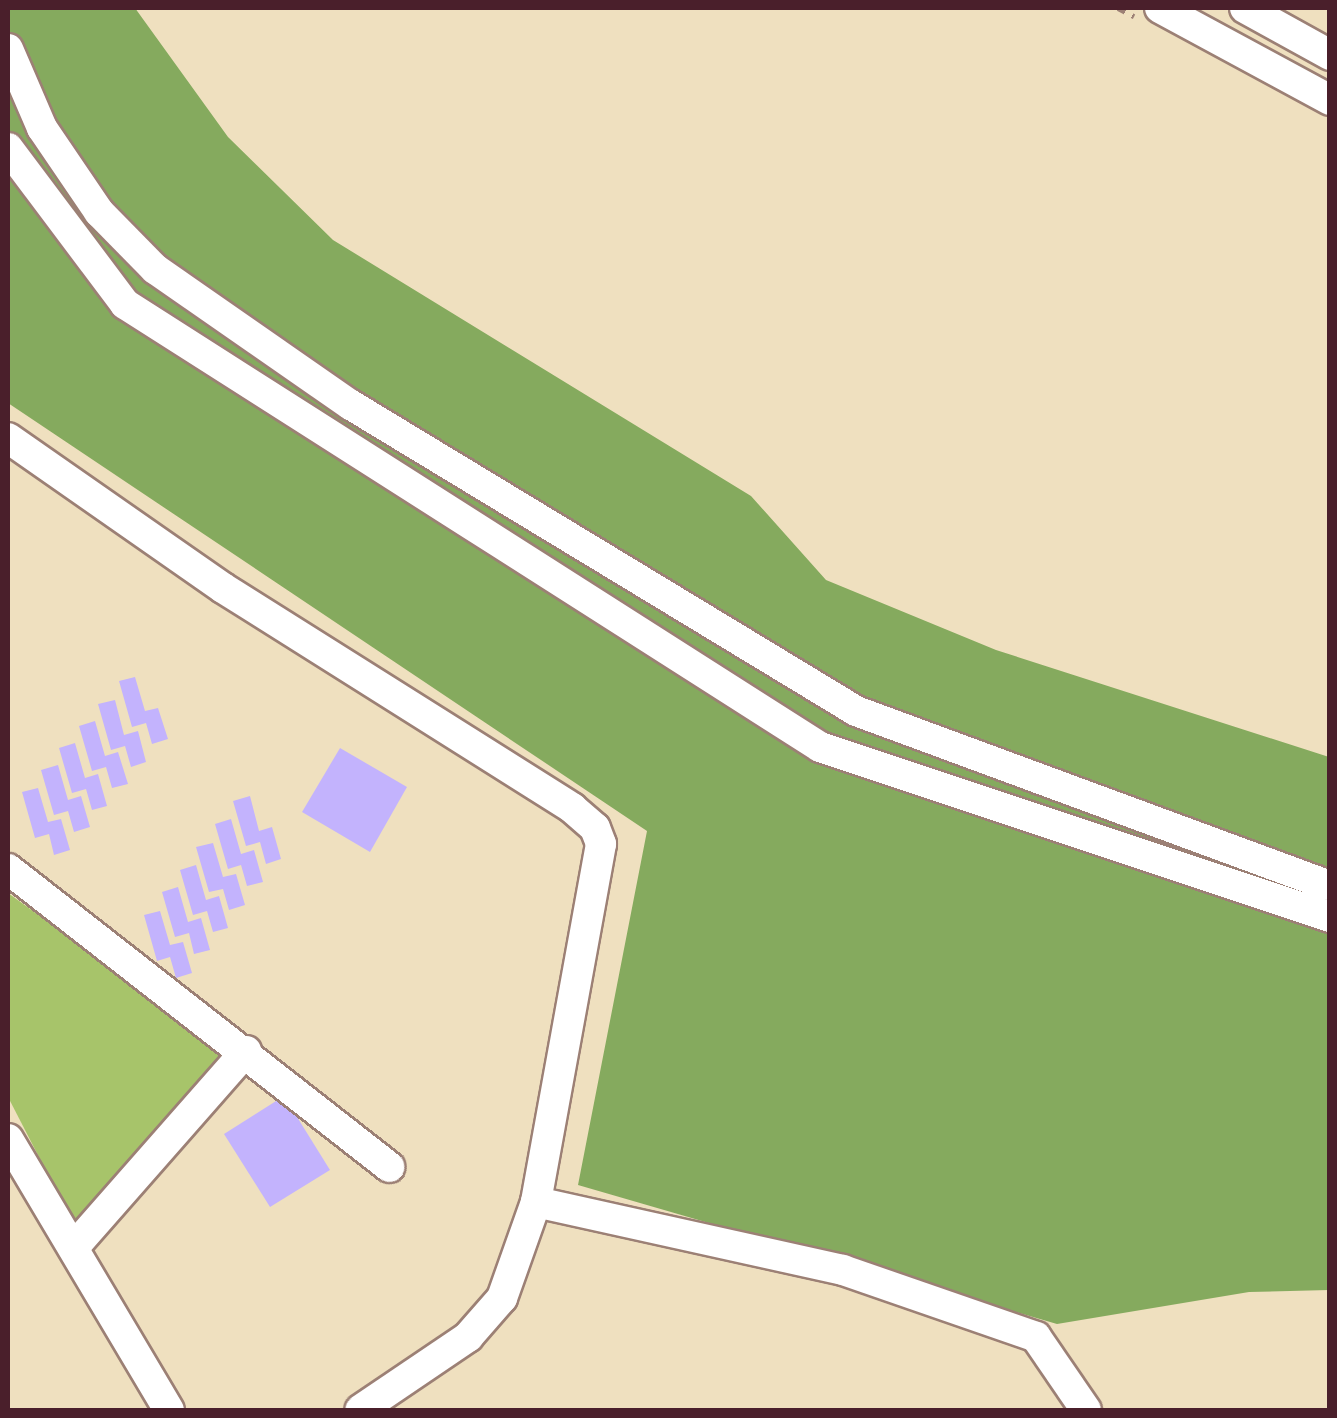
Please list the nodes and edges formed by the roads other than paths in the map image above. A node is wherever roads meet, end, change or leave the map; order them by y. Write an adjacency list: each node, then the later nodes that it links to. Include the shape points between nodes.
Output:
1 (1245, 8): 4 (street)
2 (1149, 13): 5 (street)
3 (8, 49): 9 (street, via 42,128 99,212 155,269 368,416 856,711)
4 (1330, 56)
5 (1330, 100)
6 (8, 148): 10 (street, via 125,304 820,748)
7 (8, 438): 14 (street, via 224,588 595,828 601,844)
8 (8, 869): 11 (street)
9 (1330, 886)
10 (1330, 917)
11 (246, 1051): 13 (street); 15 (street)
12 (8, 1139): 15 (street)
13 (389, 1167)
14 (536, 1202): 17 (street, via 502,1298 468,1337); 18 (street, via 843,1270 1036,1337)
15 (74, 1247): 16 (street)
16 (168, 1410)
17 (360, 1410)
18 (1086, 1410)

